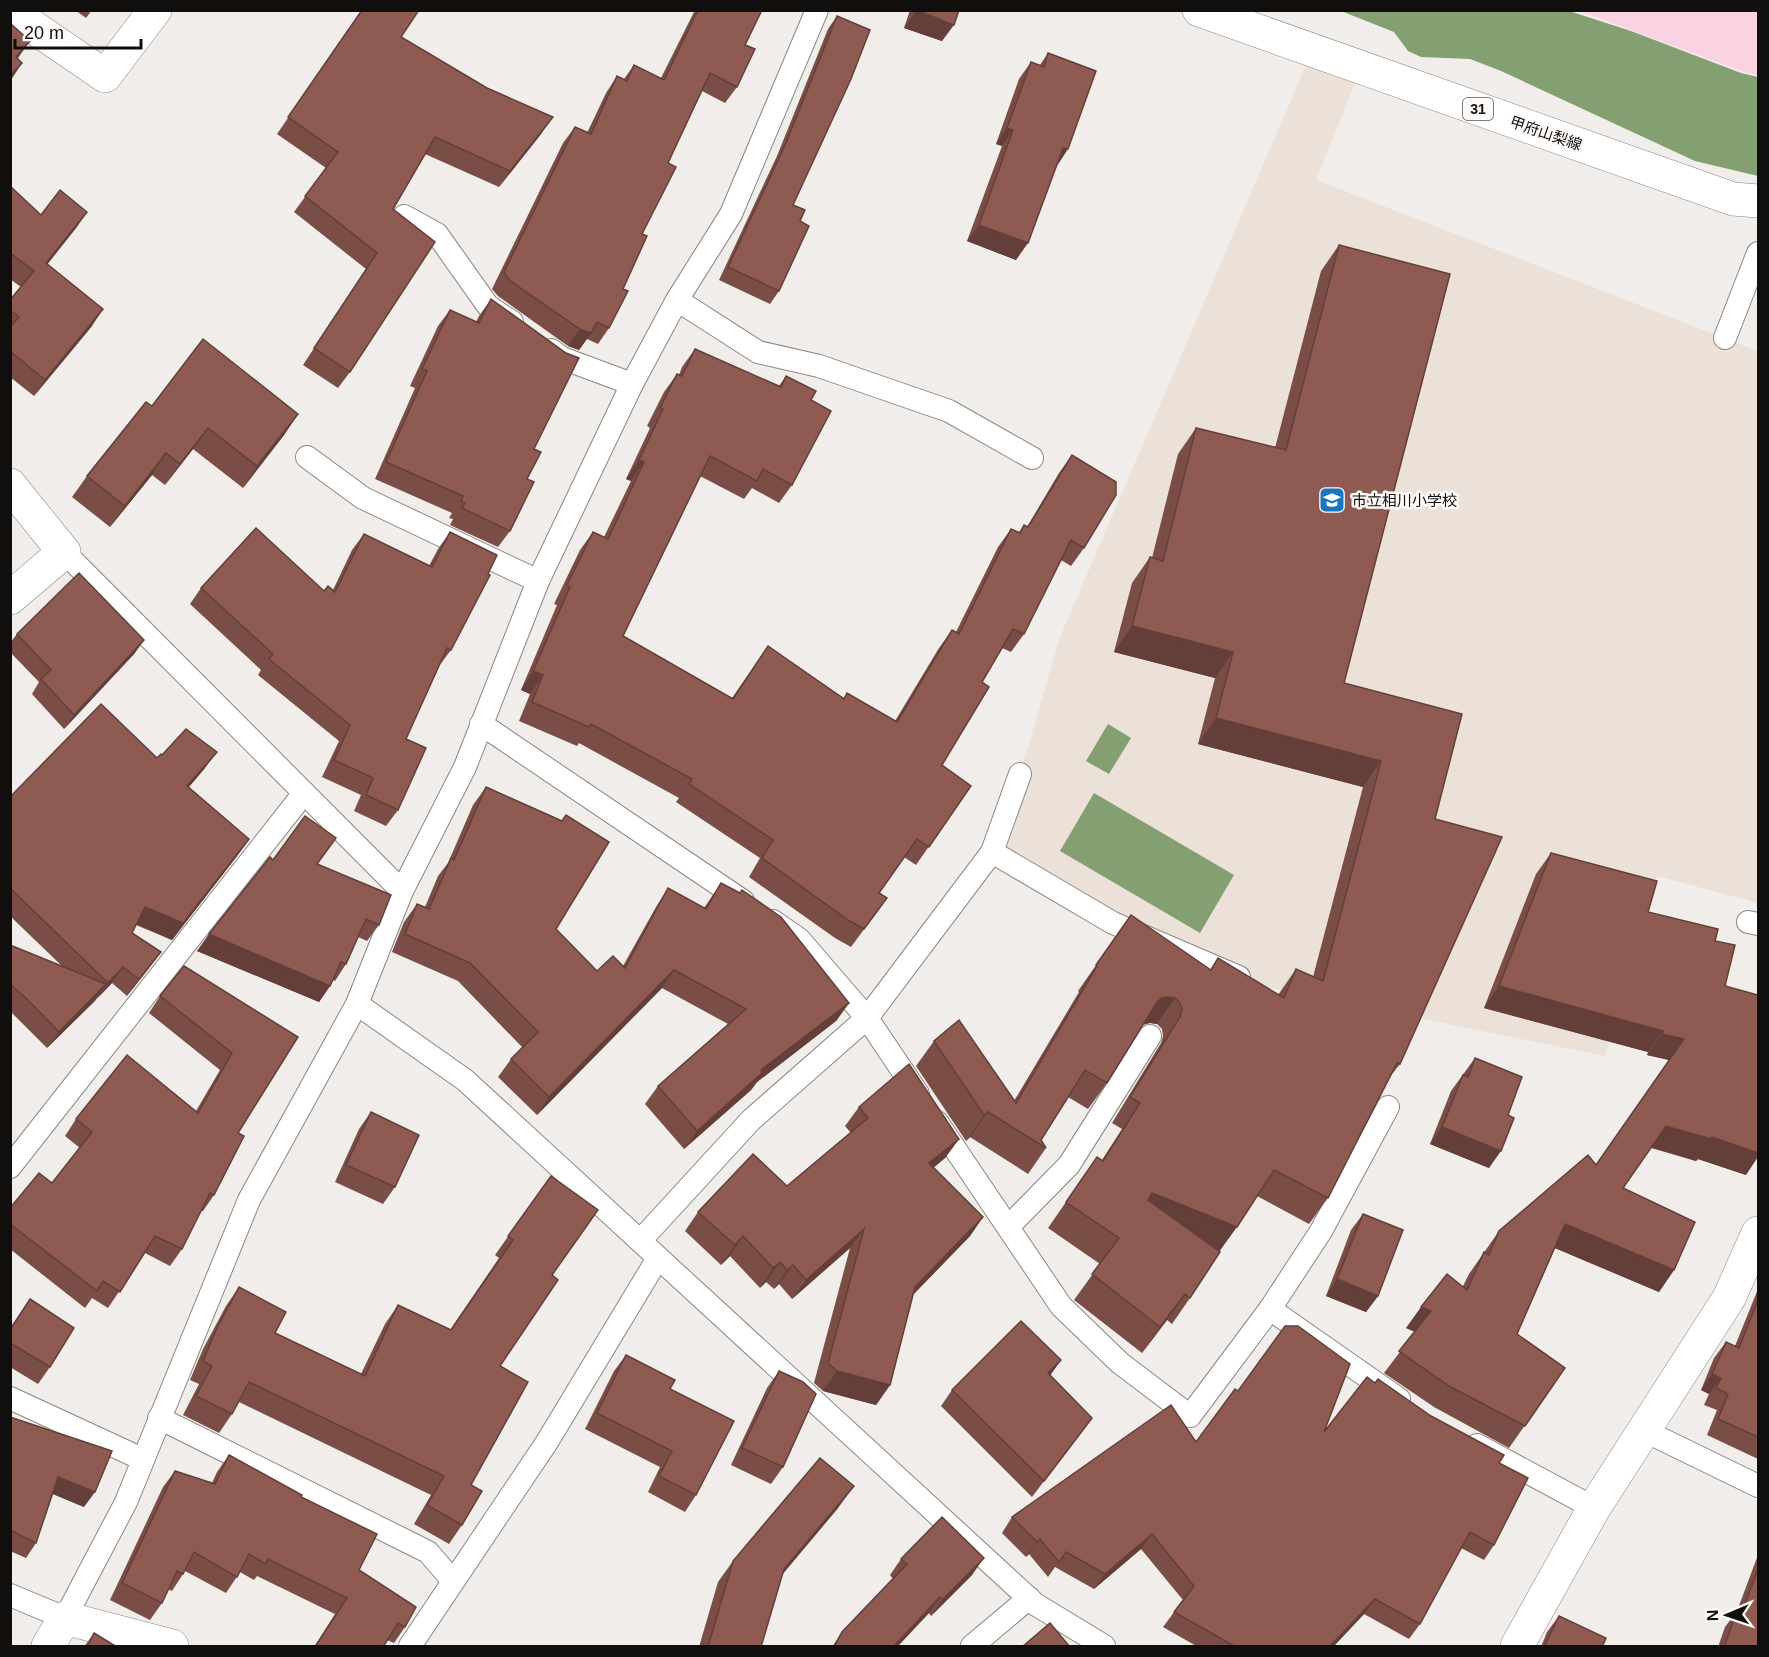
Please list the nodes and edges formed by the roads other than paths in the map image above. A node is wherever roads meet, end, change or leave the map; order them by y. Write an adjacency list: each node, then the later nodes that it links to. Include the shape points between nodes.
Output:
1 (155, 10): 4 (street, via 105,76)
2 (817, 10): 8 (lane, via 731,214)
3 (1199, 10): 5 (street, 甲府山梨線 / 31, via 1733,199)
4 (10, 11)
5 (1758, 201)
6 (404, 216): 10 (lane, via 436,234 488,306 562,358)
7 (1758, 253): 9 (lane)
8 (677, 300): 10 (lane); 12 (lane, via 758,352 819,366 949,411)
9 (1725, 338)
10 (632, 384): 15 (lane)
11 (307, 457): 15 (lane, via 363,498)
12 (1032, 458)
13 (10, 485): 14 (street)
14 (64, 552): 16 (street); 19 (lane)
15 (538, 581): 17 (lane)
16 (10, 598)
17 (481, 724): 21 (lane, via 465,767); 24 (lane, via 799,939)
18 (1020, 774): 20 (lane)
19 (304, 793): 21 (lane); 27 (lane)
20 (992, 852): 22 (lane, via 1113,923); 24 (lane)
21 (402, 891): 23 (lane)
22 (1257, 985)
23 (357, 1004): 30 (lane, via 465,1080); 35 (lane, via 249,1200)
24 (867, 1018): 28 (lane); 30 (lane, via 751,1120)
25 (1150, 1036): 28 (lane, via 1069,1165)
26 (1388, 1107): 32 (lane, via 1321,1231)
27 (10, 1167)
28 (1008, 1227): 32 (lane, via 1061,1306 1120,1363 1190,1416)
29 (1758, 1233): 36 (street, via 1729,1298)
30 (640, 1241): 31 (lane)
31 (658, 1258): 41 (lane, via 548,1442); 43 (lane)
32 (1270, 1309): 34 (lane)
33 (10, 1398): 38 (lane)
34 (1418, 1412)
35 (159, 1419): 38 (lane); 41 (lane, via 428,1552)
36 (1643, 1430): 39 (lane); 40 (street)
37 (1459, 1436): 40 (lane)
38 (142, 1459): 44 (lane, via 126,1502)
39 (1758, 1486)
40 (1594, 1508): 50 (street)
41 (453, 1581): 47 (lane)
42 (10, 1595): 44 (lane)
43 (1029, 1598): 48 (lane); 49 (lane)
44 (64, 1618): 45 (street); 46 (street)
45 (48, 1647)
46 (172, 1647)
47 (410, 1647)
48 (972, 1647)
49 (1104, 1647)
50 (1517, 1647)

